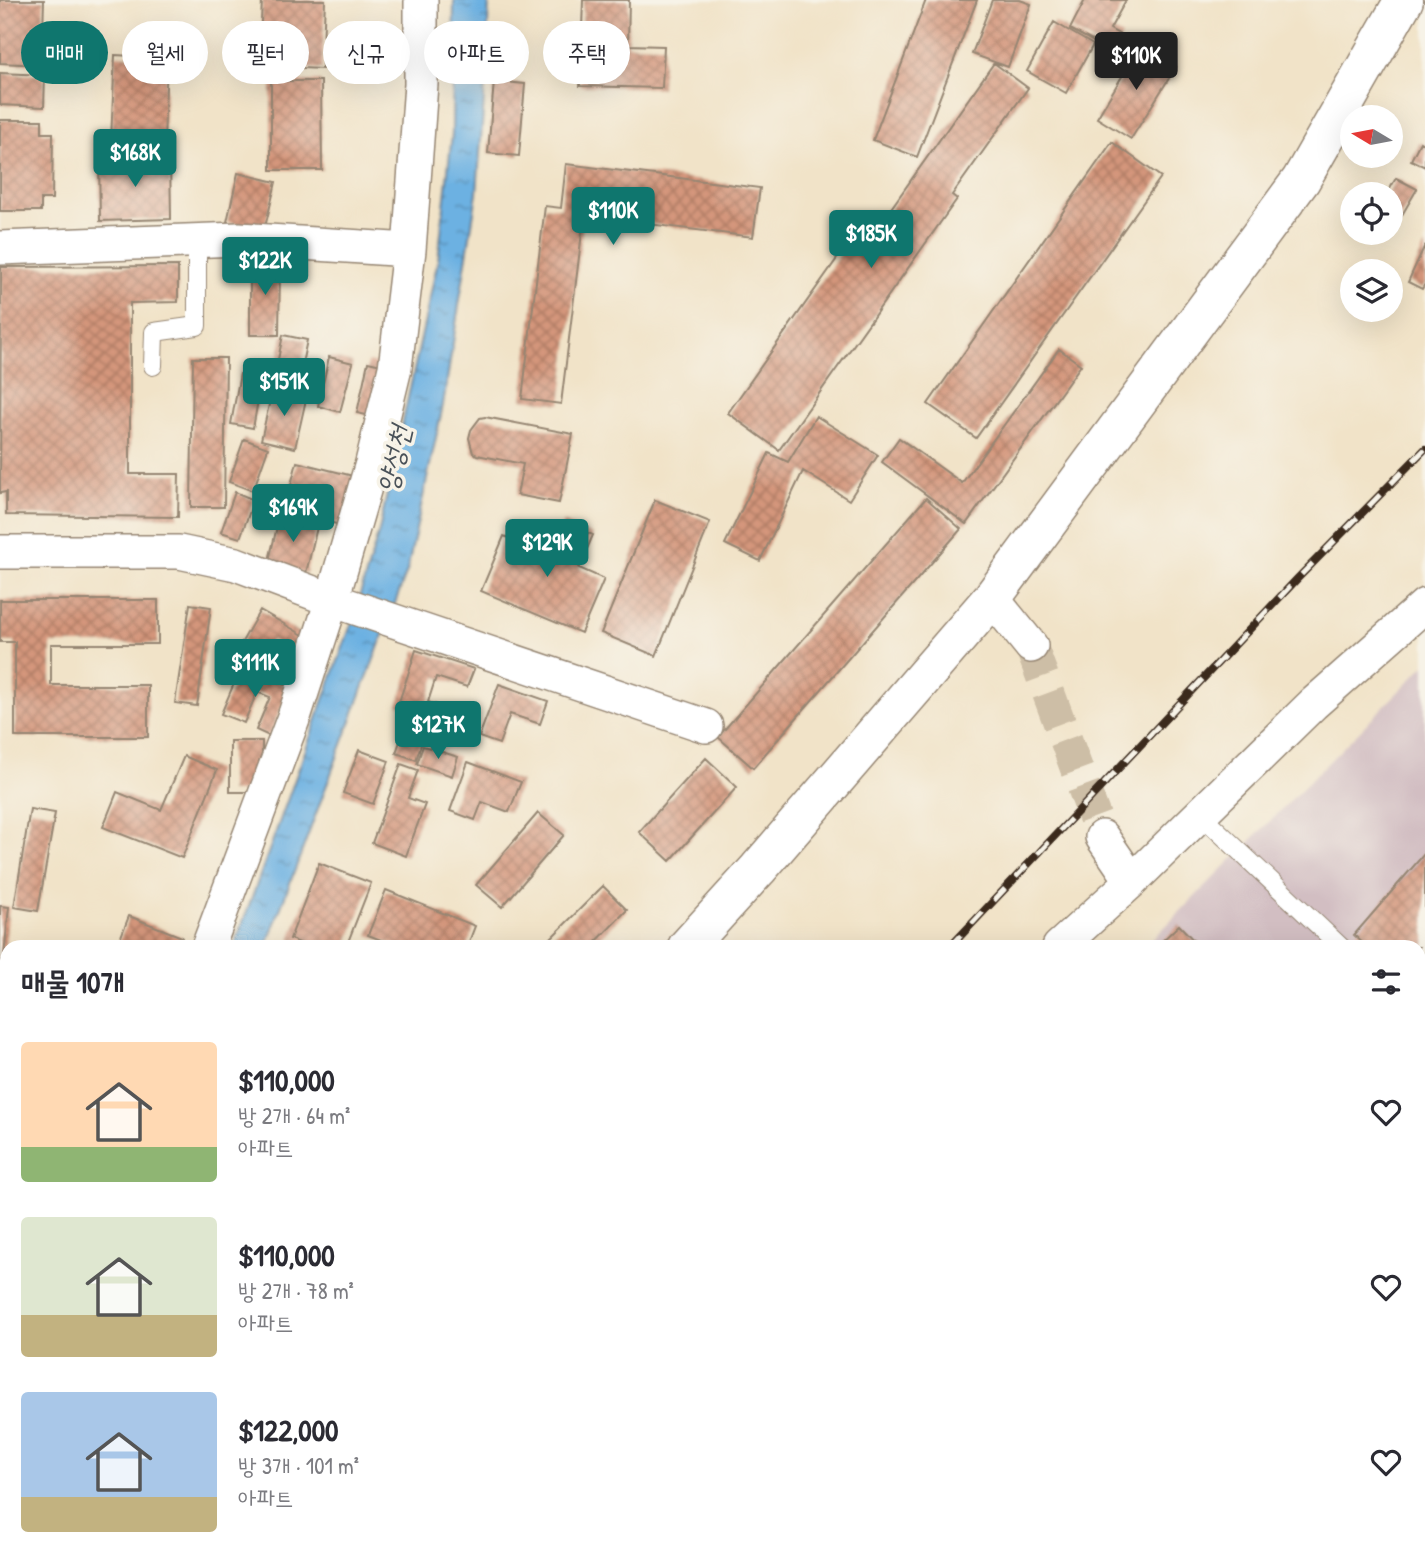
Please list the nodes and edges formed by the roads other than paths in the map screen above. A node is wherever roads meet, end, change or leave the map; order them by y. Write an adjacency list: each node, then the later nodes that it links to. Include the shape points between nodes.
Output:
1 (421, 0): 5 (street, via 421,84)
2 (1404, 0): 8 (main road, via 1301,180)
3 (197, 241): 4 (street); 5 (street, via 239,239); 6 (lane, via 197,326 154,331)
4 (0, 248)
5 (409, 250): 9 (street, via 395,368)
6 (153, 366)
7 (0, 552): 9 (street, via 179,552 236,564)
8 (992, 598): 11 (street); 17 (main road)
9 (338, 601): 12 (street); 16 (street)
10 (1425, 605): 13 (street, via 1312,704)
11 (1031, 646)
12 (706, 726)
13 (1199, 813): 15 (street); 19 (lane)
14 (1102, 838): 15 (street)
15 (1132, 881): 18 (street)
16 (211, 940)
17 (693, 940)
18 (1067, 940)
19 (1334, 940)

